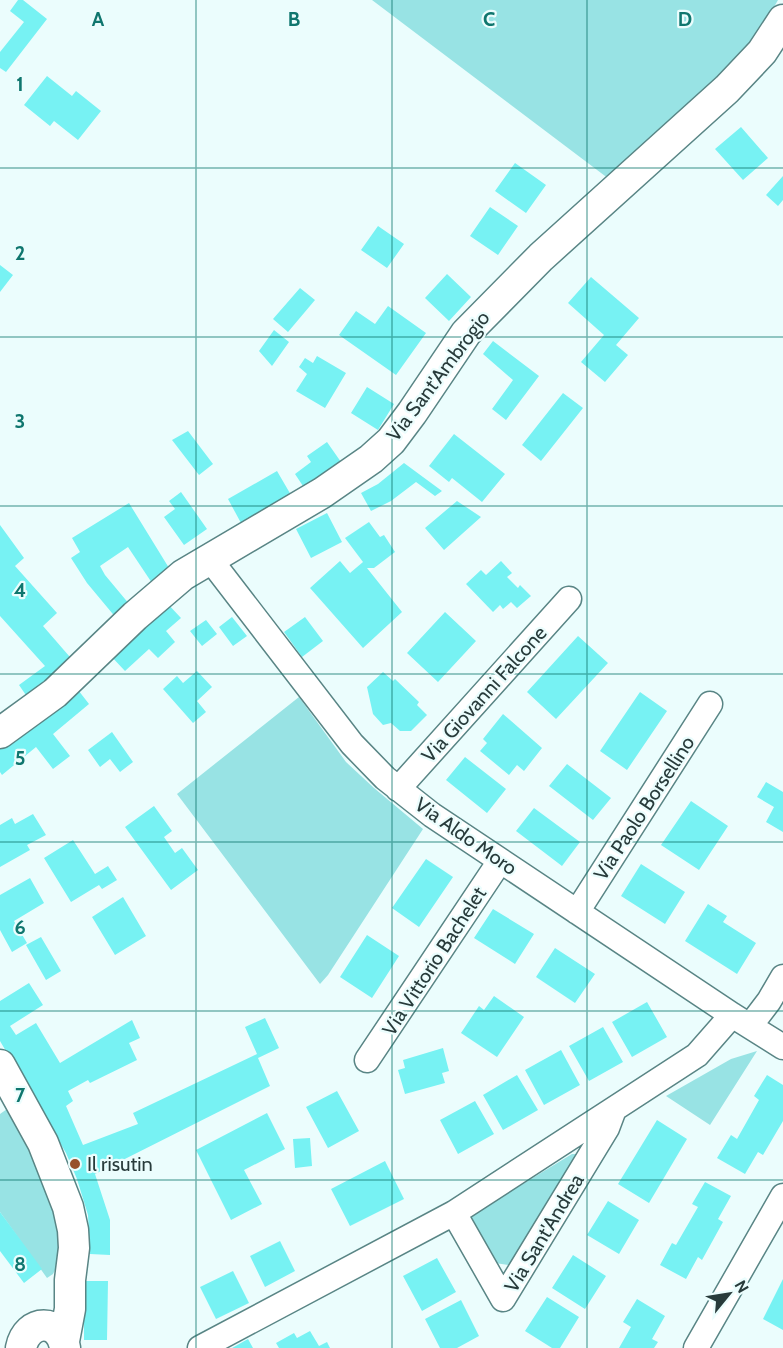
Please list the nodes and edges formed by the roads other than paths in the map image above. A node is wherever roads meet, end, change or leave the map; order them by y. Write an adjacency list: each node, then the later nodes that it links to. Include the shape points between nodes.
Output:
1 (783, 20): 2 (street, Via Sant'Ambrogio, via 762,52 727,89 541,257 466,333 384,447 322,493)
2 (209, 558): 5 (street, Via Sant'Ambrogio, via 135,616 55,693); 6 (street, Via Aldo Moro, via 352,744)
3 (569, 599): 6 (street, Via Giovanni Falcone)
4 (710, 704): 8 (street, Via Paolo Borsellino)
5 (0, 733)
6 (398, 789): 7 (street, Via Aldo Moro)
7 (500, 861): 8 (street, Via Aldo Moro); 12 (street, Via Vittorio Bachelet)
8 (577, 912): 10 (street, Via Aldo Moro)
9 (783, 977): 10 (street, Via Sant'Andrea, via 769,1001)
10 (741, 1021): 11 (street, Via Aldo Moro); 14 (street, Via Sant'Andrea)
11 (783, 1047)
12 (368, 1060)
13 (0, 1065): 17 (street, via 43,1143 68,1207 74,1239)
14 (613, 1112): 16 (street, Via Sant'Andrea); 16 (street, Via Sant'Andrea, via 503,1299)
15 (783, 1196): 22 (street)
16 (454, 1213): 21 (street, Via Sant'Andrea)
17 (70, 1280): 18 (street); 20 (street)
18 (30, 1335): 19 (street); 20 (street, via 44,1326 56,1330)
19 (0, 1339)
20 (65, 1346)
21 (200, 1348)
22 (696, 1348)

